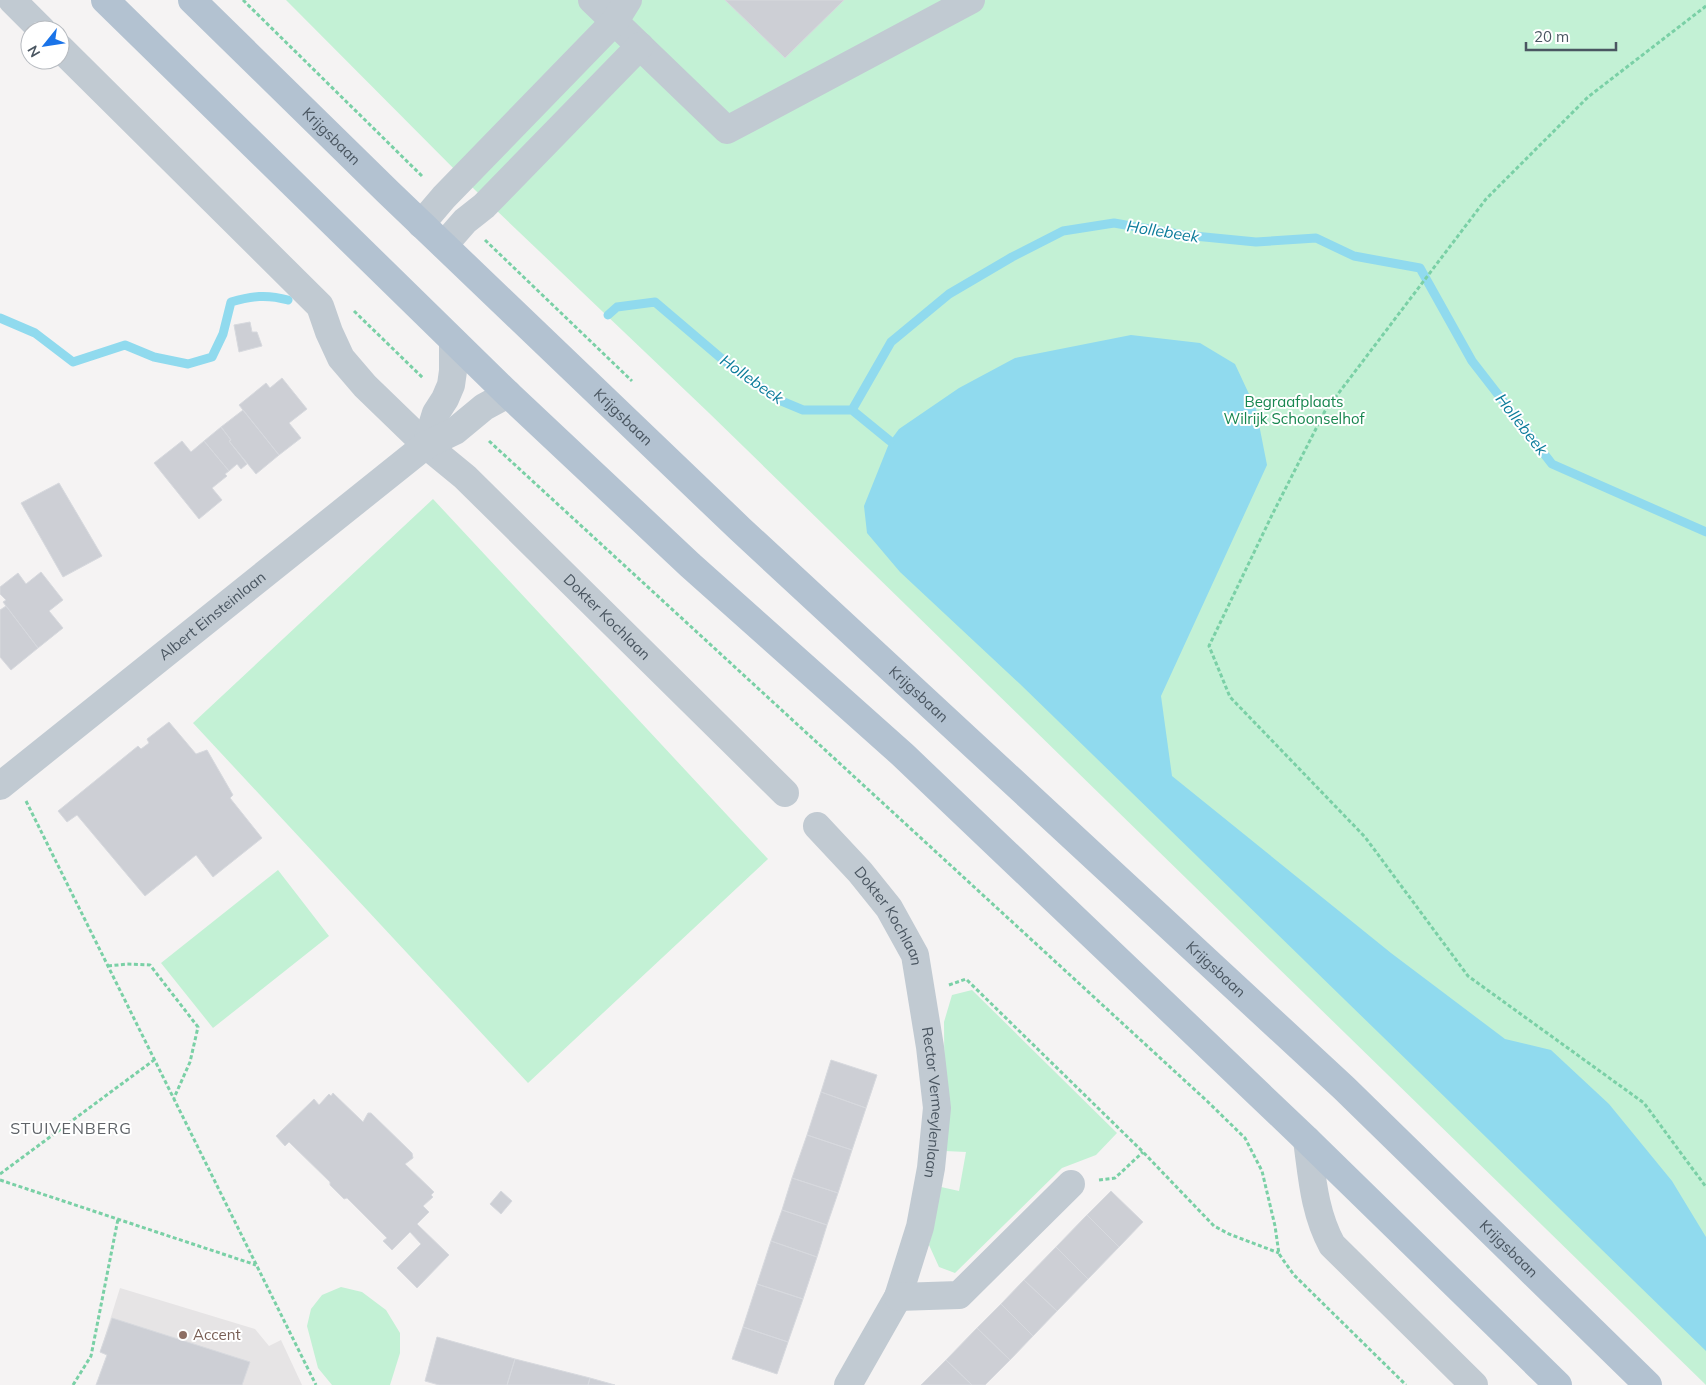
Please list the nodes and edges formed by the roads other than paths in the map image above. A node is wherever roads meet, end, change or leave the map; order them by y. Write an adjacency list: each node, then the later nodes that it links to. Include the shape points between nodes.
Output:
1 (12, 0): 7 (street)
2 (105, 0): 12 (main road)
3 (192, 0): 10 (main road, Krijgsbaan)
4 (592, 0): 6 (street)
5 (971, 0): 8 (street, via 727,130)
6 (621, 10): 8 (street); 10 (street)
7 (32, 20)
8 (640, 46): 11 (street)
9 (70, 58): 14 (street, Dokter Kochlaan, via 320,306 341,358)
10 (421, 224): 11 (main road, Krijgsbaan)
11 (444, 245): 25 (main road, Krijgsbaan, via 740,529 1344,1088)
12 (453, 341): 13 (main road); 14 (street, via 453,371)
13 (508, 394): 14 (street, Albert Einsteinlaan, via 484,407 455,431); 19 (main road, via 690,565 903,755)
14 (426, 445): 15 (street, Albert Einsteinlaan); 16 (street, Dokter Kochlaan, via 465,477)
15 (4, 773)
16 (785, 793)
17 (817, 826): 18 (street, Dokter Kochlaan, via 889,908 915,955)
18 (922, 995): 21 (street, Rector Vermeylenlaan, via 937,1108 931,1168 920,1227)
19 (1307, 1140): 23 (street, via 1317,1211 1332,1245); 24 (main road)
20 (1071, 1184): 21 (street, via 959,1295)
21 (898, 1297): 22 (street, Rector Vermeylenlaan)
22 (848, 1385)
23 (1474, 1385)
24 (1558, 1385)
25 (1648, 1385)

